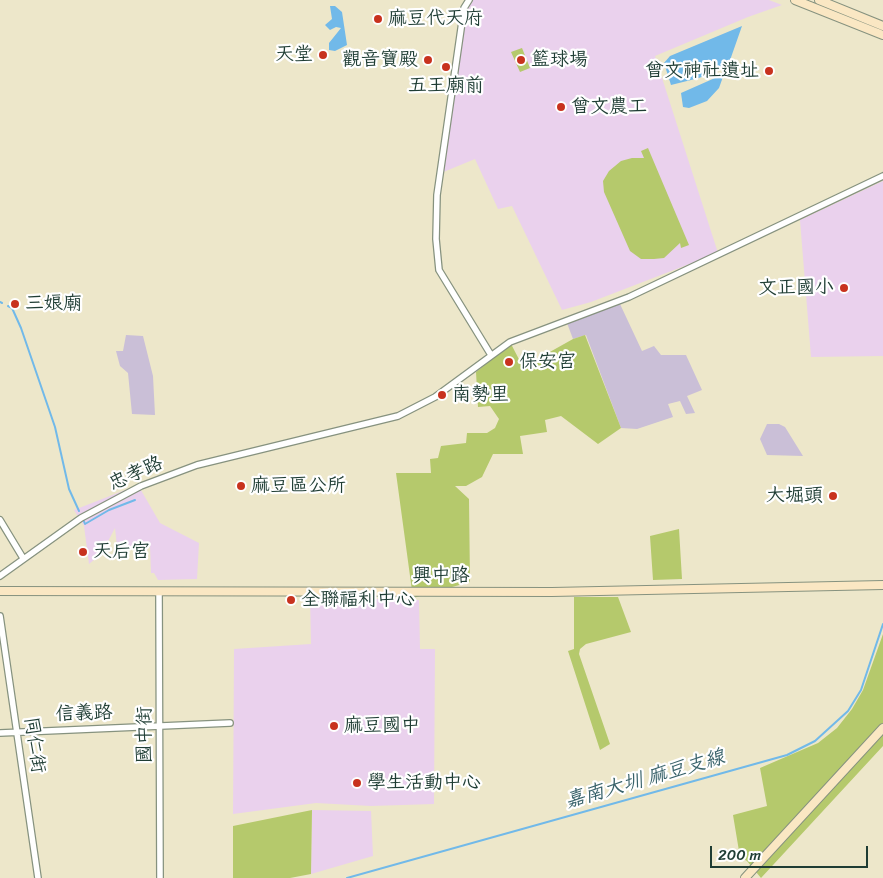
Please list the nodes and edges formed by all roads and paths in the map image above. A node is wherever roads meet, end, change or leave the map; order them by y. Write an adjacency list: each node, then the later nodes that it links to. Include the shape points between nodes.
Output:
1 (468, 0): 7 (street, via 464,8 437,196 436,239 440,270)
2 (795, 0): 5 (main road)
3 (819, 0): 4 (main road)
4 (883, 26)
5 (883, 35)
6 (883, 176): 7 (street, 忠孝路, via 692,268 519,338)
7 (491, 355): 9 (street, 忠孝路, via 436,397 398,416 197,465 141,486 88,514)
8 (0, 520): 9 (street)
9 (23, 558): 10 (street, 忠孝路)
10 (0, 576)
11 (883, 585): 12 (main road, 興中路, via 586,592)
12 (159, 591): 13 (main road, 興中路); 16 (street, 國中街)
13 (0, 592)
14 (0, 616): 18 (street, 同仁街)
15 (230, 723): 16 (street, 信義路)
16 (160, 725): 18 (street, 信義路); 21 (street, 國中街)
17 (883, 728): 22 (main road)
18 (17, 731): 19 (street, 信義路); 20 (street, 同仁街)
19 (0, 733)
20 (38, 878)
21 (160, 878)
22 (744, 878)

